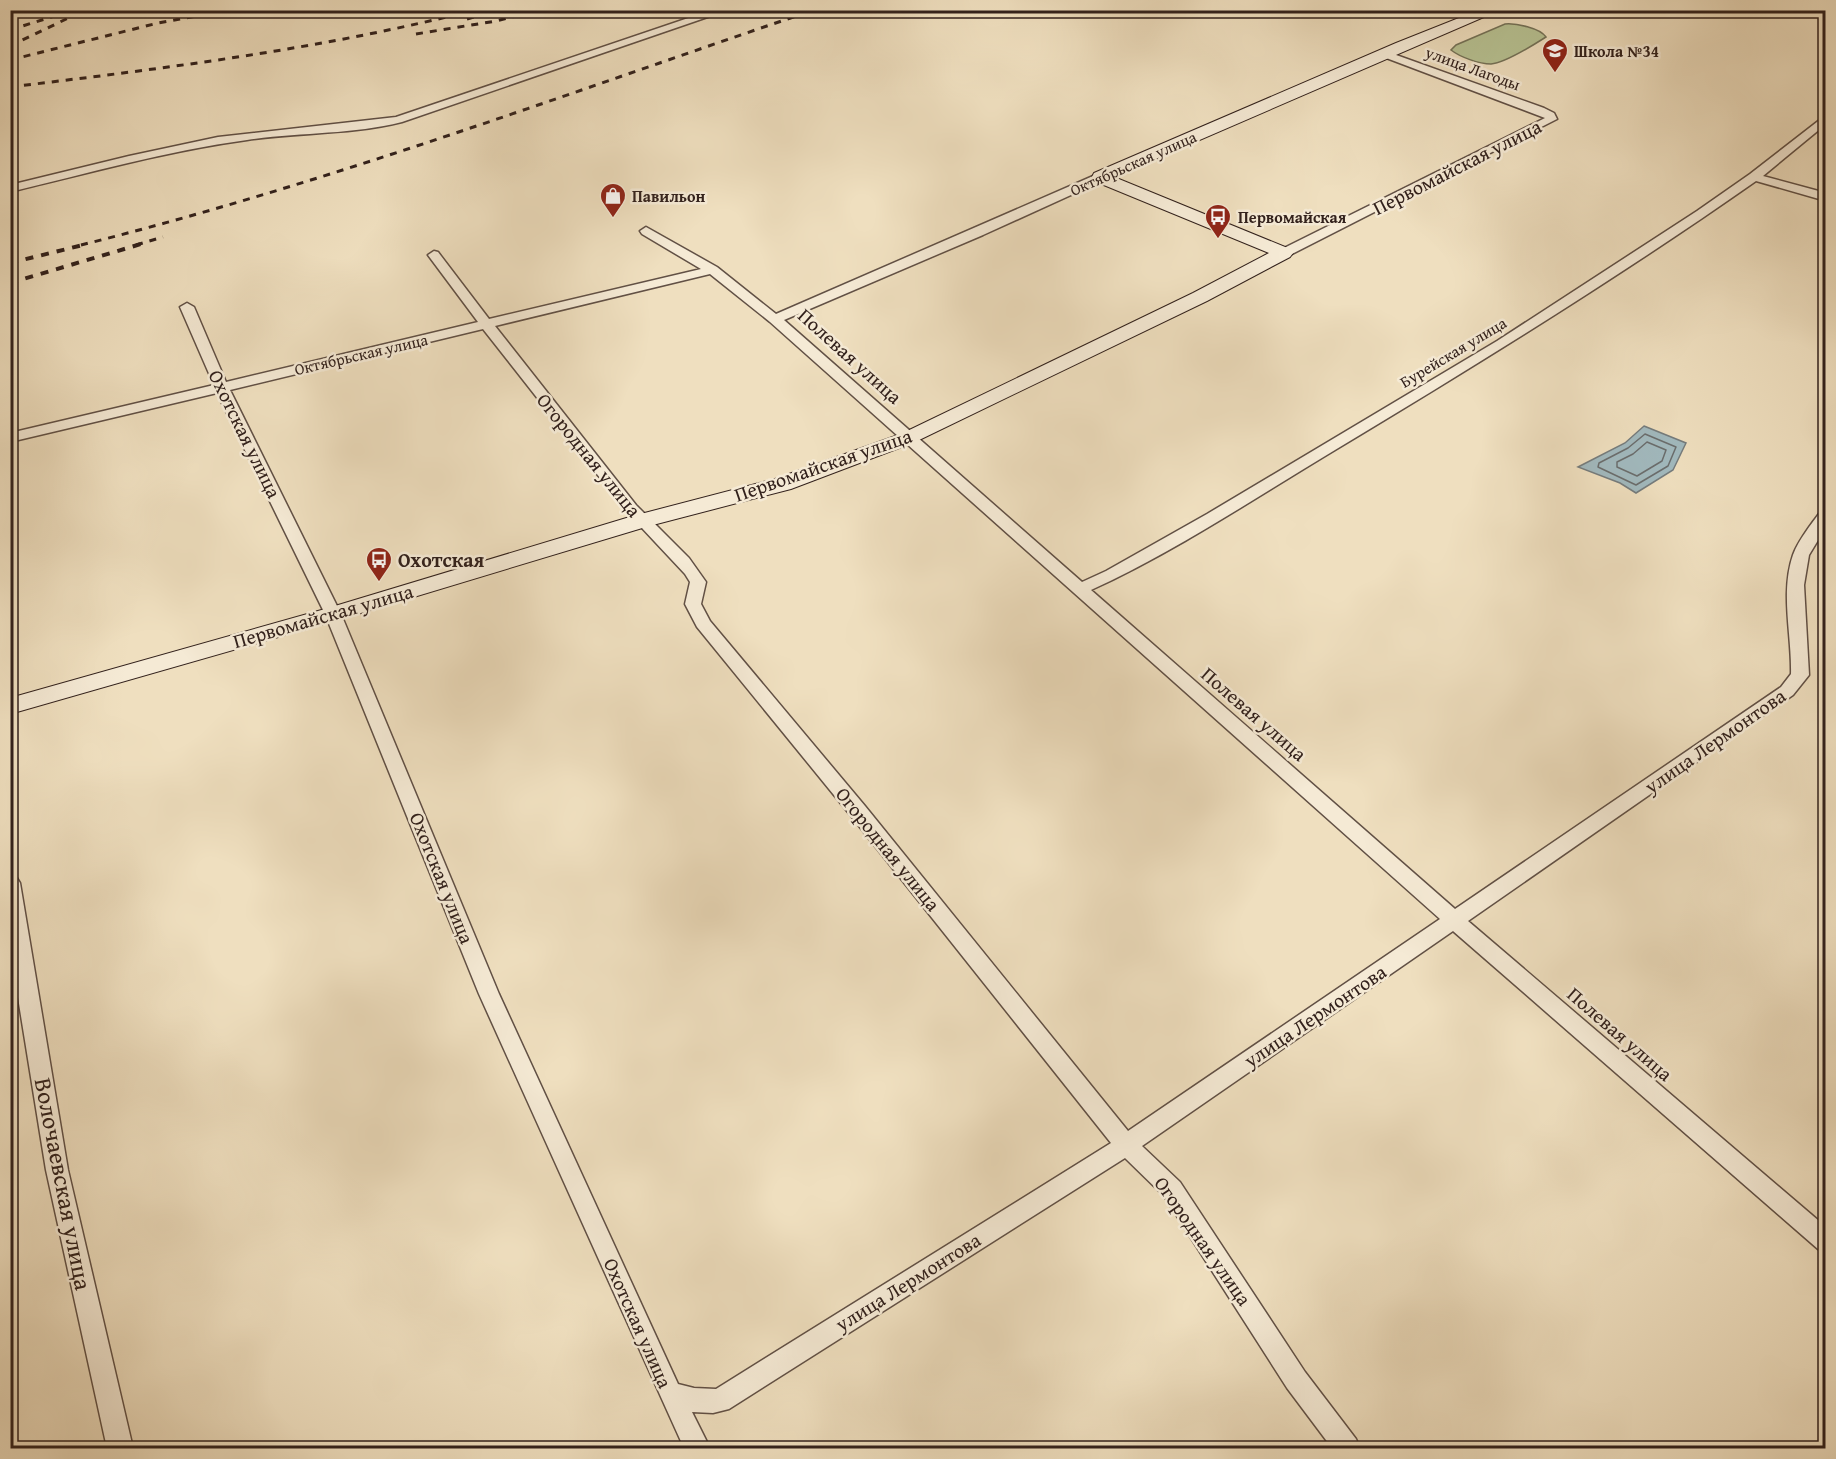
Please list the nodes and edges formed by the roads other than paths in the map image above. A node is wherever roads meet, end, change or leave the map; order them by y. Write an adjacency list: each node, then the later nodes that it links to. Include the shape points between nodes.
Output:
1 (723, 10): 8 (street, via 398,120 246,136)
2 (1493, 10): 3 (main road, Октябрьская улица)
3 (1385, 54): 4 (street, улица Лагоды); 6 (main road, Октябрьская улица)
4 (1550, 115): 11 (street, Первомайская улица, via 1551,119)
5 (1826, 118): 7 (street, Бурейская улица)
6 (1100, 177): 11 (main road); 15 (street, Октябрьская улица)
7 (1754, 177): 9 (street); 22 (street, Бурейская улица, via 1502,344 1213,517)
8 (10, 189)
9 (1826, 197)
10 (646, 231): 13 (street, Полевая улица)
11 (1284, 253): 19 (main road, Первомайская улица)
12 (434, 255): 16 (street, Огородная улица)
13 (712, 270): 15 (street, Полевая улица); 16 (street, Октябрьская улица)
14 (187, 307): 17 (street, Охотская улица)
15 (775, 319): 19 (street, Полевая улица)
16 (485, 325): 17 (street, Октябрьская улица); 21 (street, Огородная улица)
17 (222, 388): 18 (street, Октябрьская улица); 23 (street, Охотская улица)
18 (10, 438)
19 (908, 438): 21 (main road, Первомайская улица, via 783,484); 22 (street, Полевая улица)
20 (1826, 515): 26 (street, улица Лермонтова, via 1802,554 1798,572 1794,603 1800,675 1795,684)
21 (641, 521): 23 (main road, Первомайская улица); 27 (street, Огородная улица, via 689,566 698,582 693,604 703,623)
22 (1081, 588): 26 (street, Полевая улица)
23 (333, 614): 24 (main road, Первомайская улица); 29 (street, Охотская улица, via 489,994)
24 (10, 706)
25 (10, 883): 30 (street, Волочаевская улица, via 57,1170)
26 (1455, 921): 27 (street, улица Лермонтова); 28 (street, Полевая улица)
27 (1126, 1145): 29 (street, улица Лермонтова, via 720,1401 690,1401); 32 (street, Огородная улица, via 1172,1190 1296,1380)
28 (1826, 1242)
29 (669, 1392): 31 (street, Охотская улица)
30 (120, 1449)
31 (698, 1449)
32 (1347, 1449)

